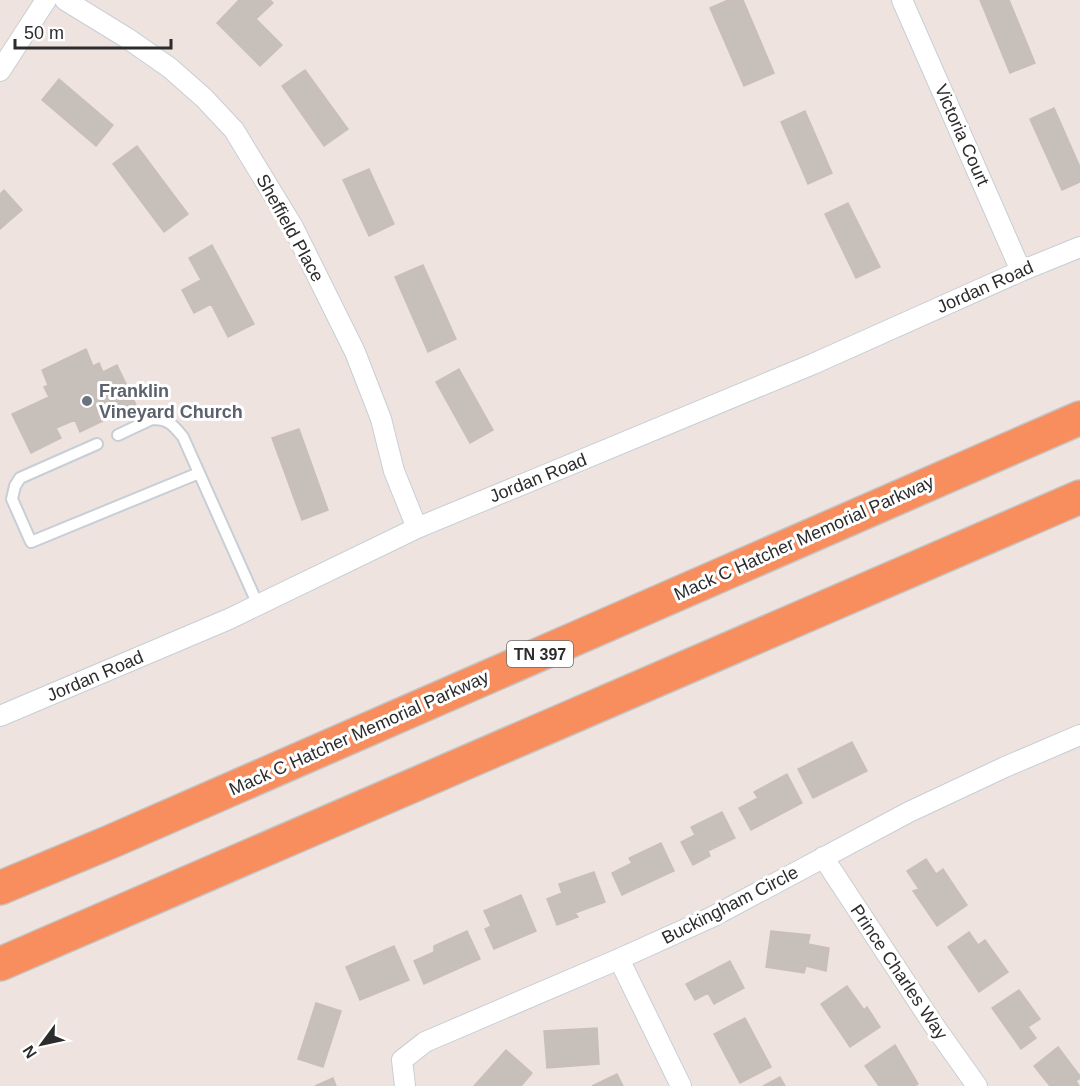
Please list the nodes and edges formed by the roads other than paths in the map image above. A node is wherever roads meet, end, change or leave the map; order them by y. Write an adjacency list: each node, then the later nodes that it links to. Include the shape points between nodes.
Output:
1 (46, 0): 4 (street)
2 (65, 0): 12 (street, Sheffield Place, via 170,68 234,130 293,227 355,352)
3 (902, 0): 6 (street, Victoria Court)
4 (0, 71)
5 (1080, 247): 6 (street, Jordan Road)
6 (1021, 271): 12 (street, Jordan Road, via 813,364)
7 (1080, 418): 17 (highway, Mack C Hatcher Memorial Parkway / TN 397)
8 (118, 435): 10 (lane, via 152,419 170,422 183,437)
9 (97, 444): 10 (lane, via 20,478 12,499 32,542)
10 (199, 473): 13 (lane)
11 (1080, 497): 19 (highway)
12 (417, 528): 13 (street, Jordan Road)
13 (258, 605): 14 (street, Jordan Road)
14 (0, 716)
15 (1080, 735): 16 (street, Buckingham Circle, via 909,812)
16 (823, 857): 18 (street, Buckingham Circle, via 712,917); 22 (street, Prince Charles Way)
17 (0, 888)
18 (619, 959): 20 (street, Buckingham Circle, via 425,1042 402,1060); 21 (street)
19 (0, 964)
20 (405, 1086)
21 (681, 1086)
22 (977, 1086)

